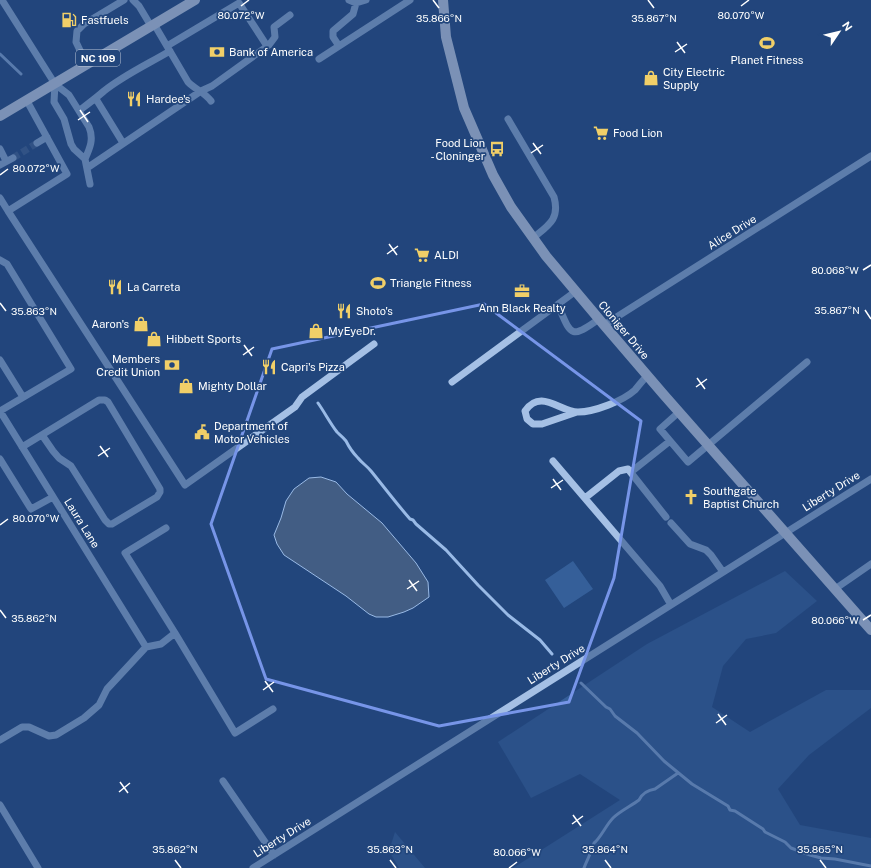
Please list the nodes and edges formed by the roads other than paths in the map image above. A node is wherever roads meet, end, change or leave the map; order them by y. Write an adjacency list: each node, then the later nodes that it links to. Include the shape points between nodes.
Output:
1 (2, 0): 17 (street)
2 (124, 0): 16 (street, via 77,31 76,42)
3 (133, 0): 11 (street)
4 (195, 0): 9 (main road, NC 109)
5 (366, 0): 8 (street)
6 (410, 0): 13 (street)
7 (442, 0): 36 (main road, Cloniger Drive, via 446,37 464,108 493,175)
8 (353, 1): 13 (street, via 353,14 333,31)
9 (183, 3): 11 (main road, NC 109)
10 (290, 15): 12 (street, via 274,27 275,37)
11 (153, 25): 14 (street); 16 (main road, NC 109)
12 (267, 46): 14 (street, via 239,3); 18 (street, via 212,86)
13 (338, 46): 15 (street)
14 (169, 48): 18 (street, via 188,82 193,88); 19 (street)
15 (319, 59)
16 (87, 64): 17 (main road, NC 109)
17 (55, 84): 20 (main road, NC 109); 22 (street, via 69,95); 30 (street, via 54,102 64,119 71,144)
18 (201, 91): 21 (street); 27 (street)
19 (96, 98): 22 (street); 27 (street)
20 (27, 101): 23 (main road, NC 109); 25 (street)
21 (211, 102)
22 (80, 110): 30 (street, via 92,133 91,146)
23 (0, 116)
24 (508, 119): 36 (street, via 554,197 556,206 556,215 549,226)
25 (47, 137): 26 (street); 35 (street, via 67,174)
26 (37, 143)
27 (123, 143): 32 (street)
28 (0, 149): 31 (street)
29 (871, 156): 40 (street, Alice Drive)
30 (85, 159): 32 (street)
31 (6, 161)
32 (87, 168): 33 (street)
33 (90, 184)
34 (0, 198): 35 (street)
35 (8, 211): 41 (street, via 185,485 295,407 302,397)
36 (533, 238): 38 (main road, Cloniger Drive)
37 (2, 264): 46 (street, via 7,264 71,369)
38 (576, 291): 39 (street); 40 (main road, Cloniger Drive)
39 (558, 305): 40 (street, Alice Drive, via 567,325 575,333); 45 (street)
40 (602, 322): 44 (main road, Cloniger Drive)
41 (374, 344)
42 (0, 360): 46 (street)
43 (807, 362): 52 (street)
44 (647, 376): 48 (street, via 634,390 608,405); 49 (main road, Cloniger Drive)
45 (452, 382)
46 (23, 397): 47 (street)
47 (0, 411): 53 (street, Laura Lane)
48 (577, 412): 48 (street, via 542,424 533,424 527,419 525,412 536,402 546,401)
49 (679, 412): 51 (street, via 660,429); 52 (main road, Cloniger Drive)
50 (42, 435): 50 (street, via 99,400 105,400 160,492 157,497 108,524 71,466 59,458); 53 (street)
51 (670, 441): 52 (street, via 688,462); 56 (street)
52 (708, 445): 61 (main road, Cloniger Drive)
53 (22, 447): 58 (street, Laura Lane)
54 (0, 459): 58 (street, via 31,509)
55 (553, 461): 59 (street)
56 (631, 472): 59 (street, via 628,469 619,471); 63 (street, via 690,544 706,550)
57 (871, 479): 61 (street, Liberty Drive)
58 (53, 497): 68 (street, Laura Lane)
59 (585, 498): 65 (street, via 660,586)
60 (166, 528): 67 (street, via 125,553)
61 (786, 533): 63 (street, Liberty Drive); 64 (main road, Cloniger Drive)
62 (871, 564): 64 (street)
63 (723, 572): 65 (street, Liberty Drive)
64 (835, 589): 66 (main road, Cloniger Drive)
65 (671, 605): 73 (street, Liberty Drive)
66 (871, 630)
67 (175, 633): 68 (street, via 161,644); 69 (street, via 235,733)
68 (146, 647): 70 (street, via 107,689 99,705 84,718 56,735 50,736 29,727 22,727)
69 (273, 709)
70 (0, 740)
71 (223, 780): 73 (street)
72 (0, 805): 74 (street)
73 (274, 855): 75 (street, Liberty Drive)
74 (38, 868)
75 (254, 868)

